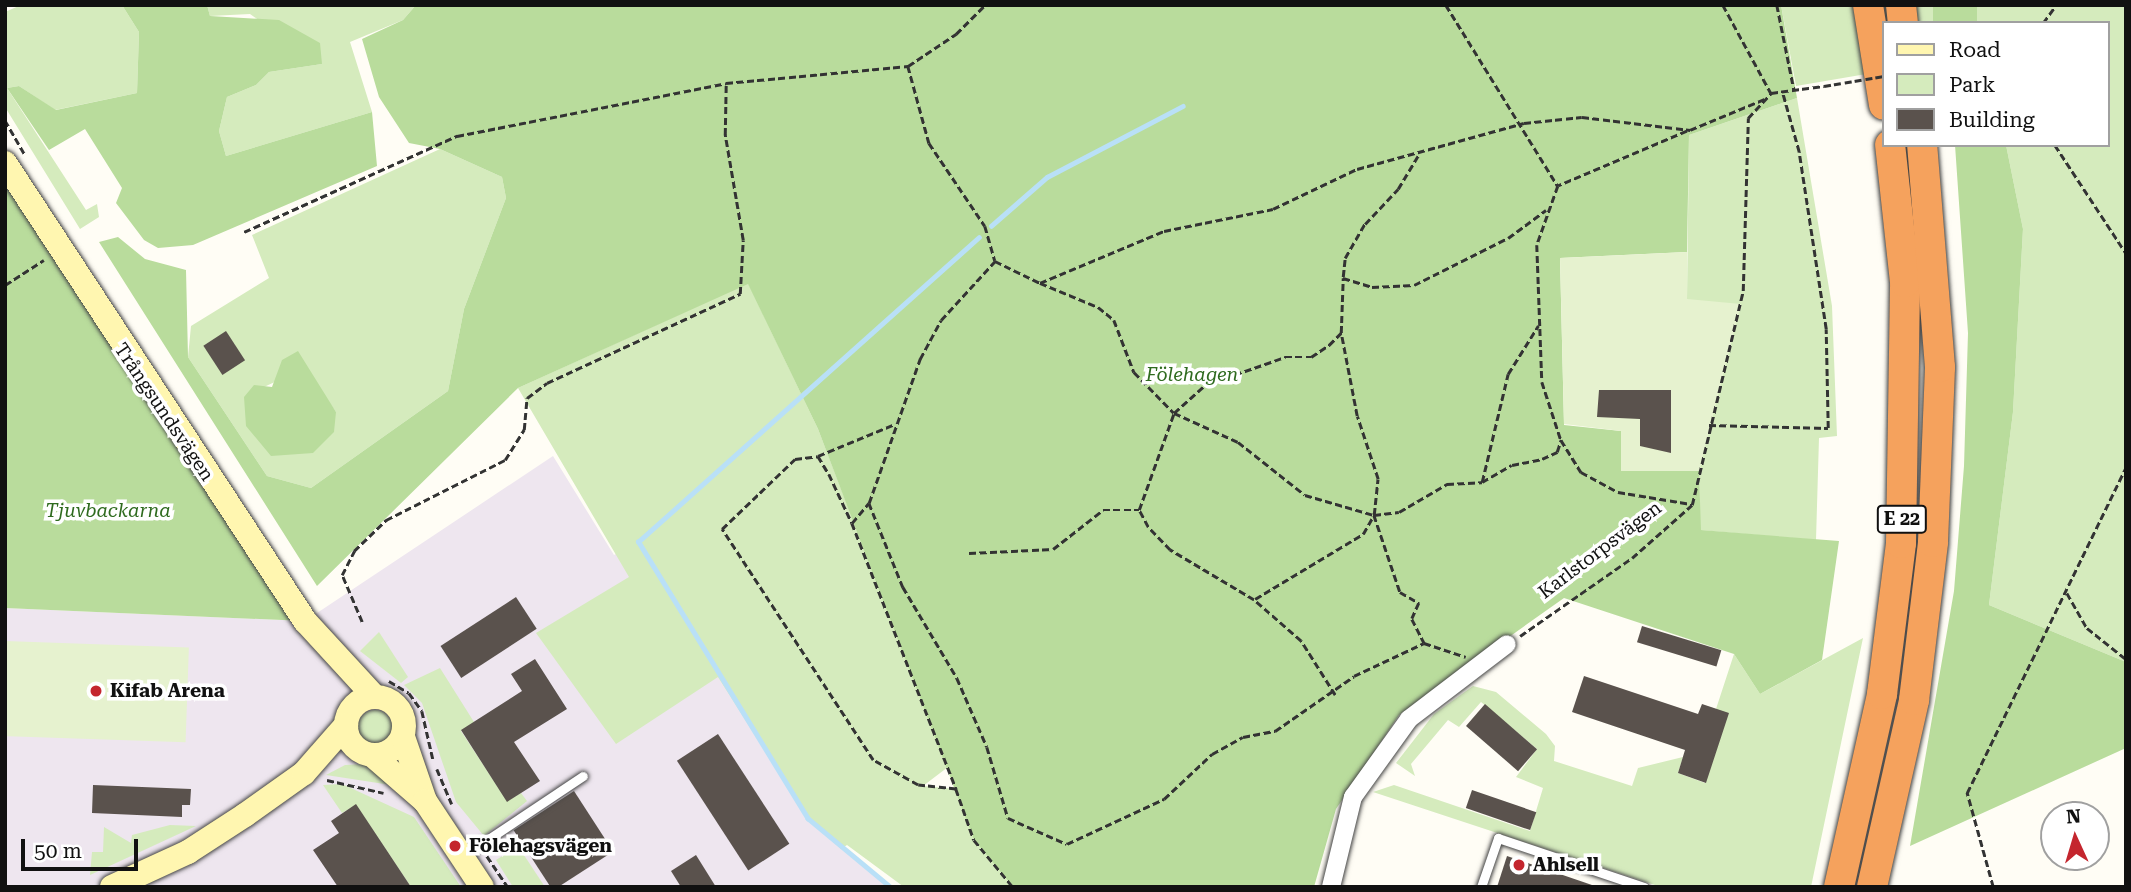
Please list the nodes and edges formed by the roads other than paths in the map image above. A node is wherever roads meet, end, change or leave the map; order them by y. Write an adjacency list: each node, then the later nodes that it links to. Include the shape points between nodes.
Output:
1 (1868, 5): 2 (highway)
2 (1882, 92)
3 (1891, 147): 21 (highway, E 22, via 1905,282 1901,531 1882,694)
4 (1922, 147): 22 (highway, E 22, via 1940,367 1933,542 1914,700)
5 (17, 162): 7 (main road, Trångsundsvägen, via 59,250)
6 (1507, 645): 18 (street, via 1409,719 1353,797)
7 (330, 655): 8 (main road, Trångsundsvägen); 9 (main road, Trångsundsvägen)
8 (377, 686): 9 (main road, via 357,702); 10 (main road, via 400,709)
9 (346, 721): 11 (main road); 14 (main road)
10 (403, 737): 11 (main road, via 390,752); 12 (main road)
11 (367, 754): 12 (main road); 14 (main road)
12 (418, 773): 15 (main road, via 425,802)
13 (583, 776): 15 (lane)
14 (313, 777): 16 (main road, via 188,852)
15 (471, 851): 17 (main road)
16 (111, 887)
17 (482, 887)
18 (1331, 887)
19 (1481, 887): 20 (lane, via 1498,838)
20 (1644, 887)
21 (1839, 887)
22 (1872, 887)

